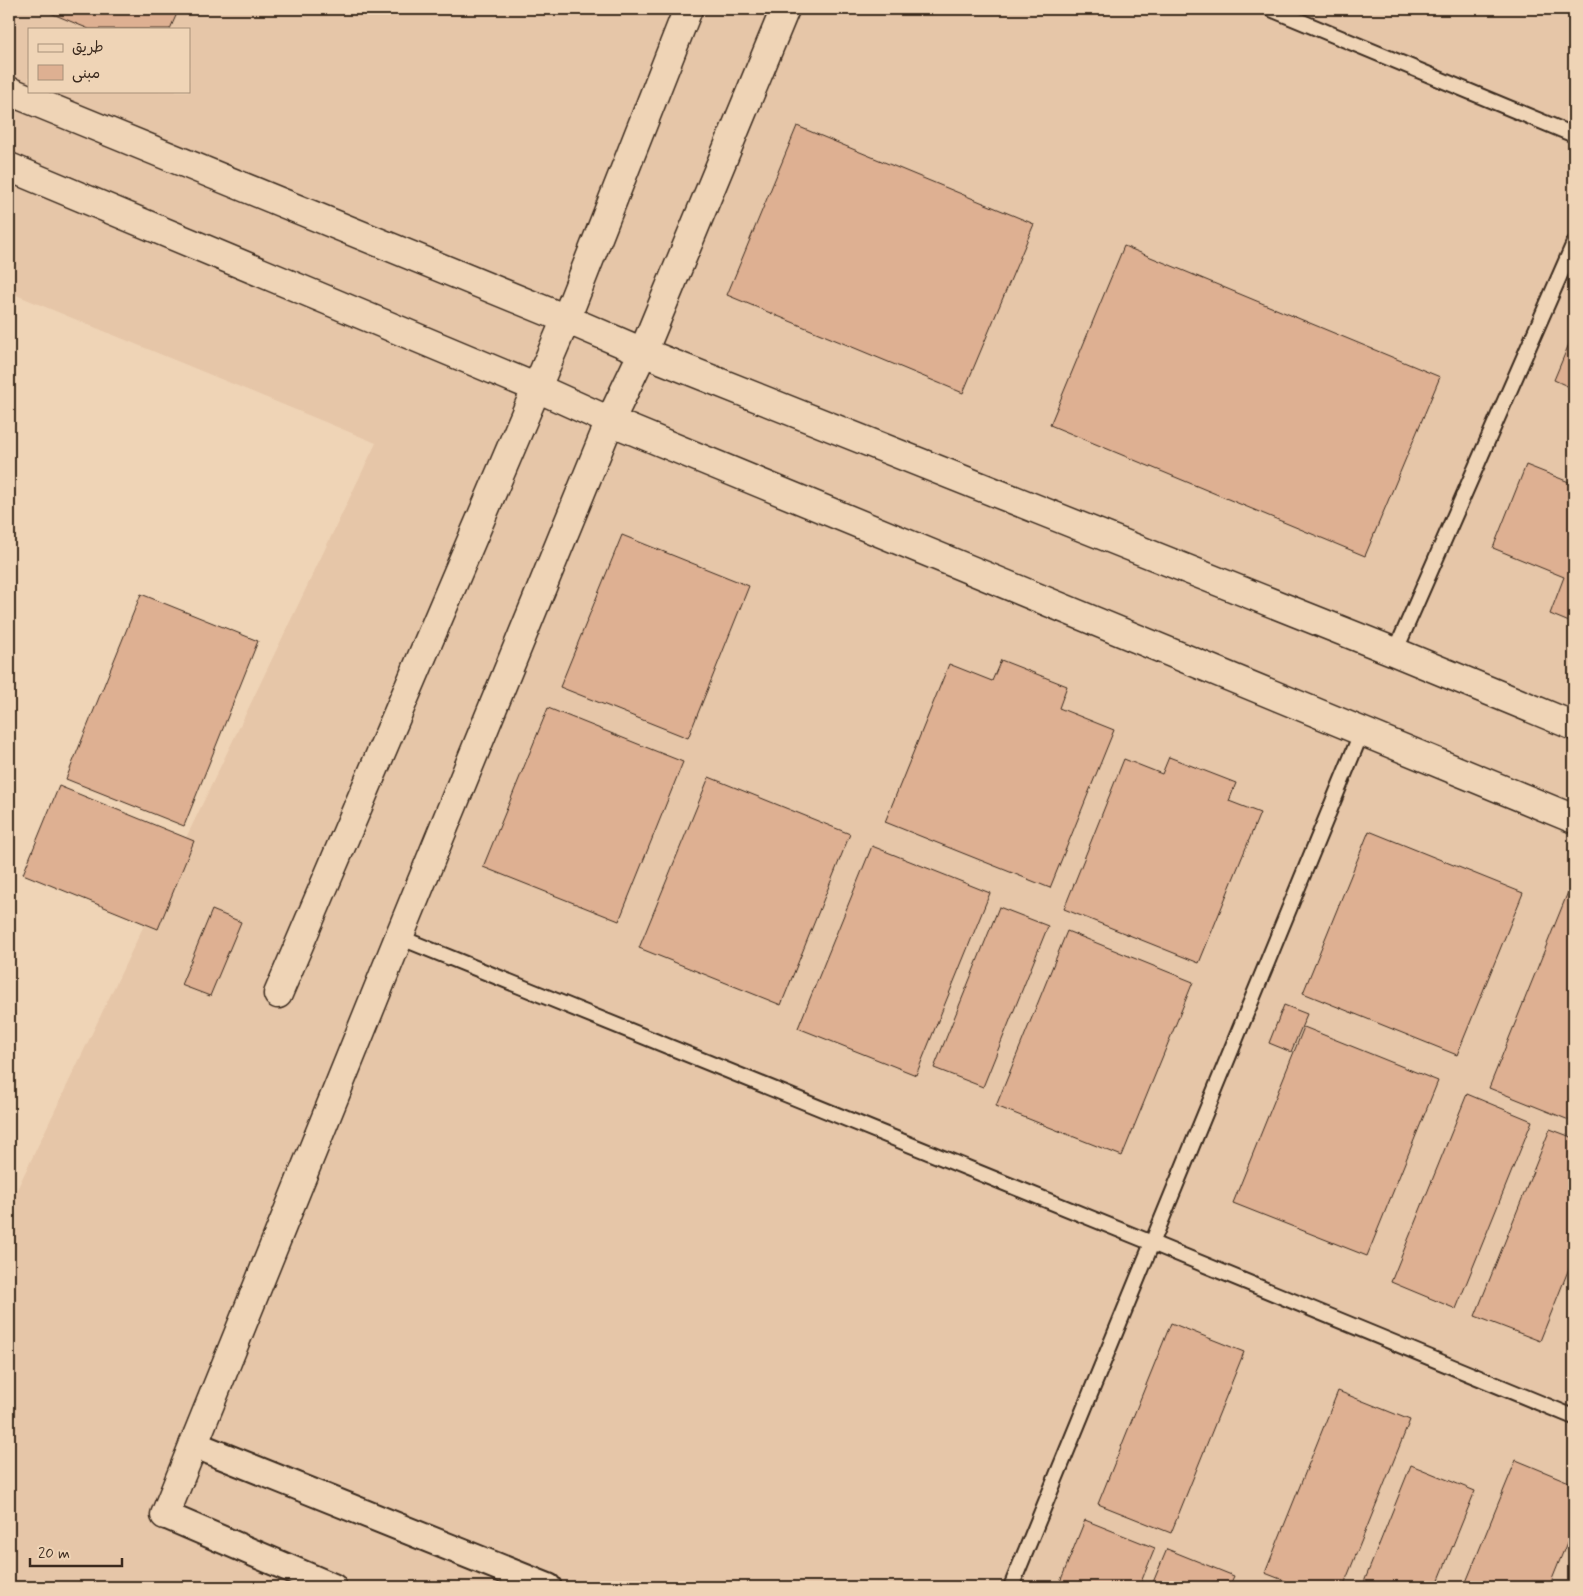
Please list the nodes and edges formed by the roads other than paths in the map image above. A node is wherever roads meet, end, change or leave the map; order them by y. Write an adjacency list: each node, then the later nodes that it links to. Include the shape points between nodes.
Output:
1 (688, 9): 8 (street)
2 (785, 9): 9 (street)
3 (1271, 9): 5 (lane)
4 (9, 91): 8 (street)
5 (1574, 135)
6 (9, 167): 10 (street)
7 (1574, 243): 12 (lane)
8 (566, 319): 9 (street); 10 (street)
9 (643, 352): 11 (street); 12 (street)
10 (537, 388): 11 (street); 17 (street)
11 (610, 421): 14 (street); 16 (street)
12 (1395, 652): 13 (street)
13 (1574, 726)
14 (1362, 731): 15 (street); 18 (lane)
15 (1574, 819)
16 (399, 937): 18 (lane); 20 (street)
17 (278, 994)
18 (1152, 1243): 19 (lane); 24 (lane)
19 (1574, 1417)
20 (194, 1444): 21 (street); 23 (street)
21 (165, 1515): 22 (street)
22 (332, 1587)
23 (548, 1587)
24 (1012, 1587)

